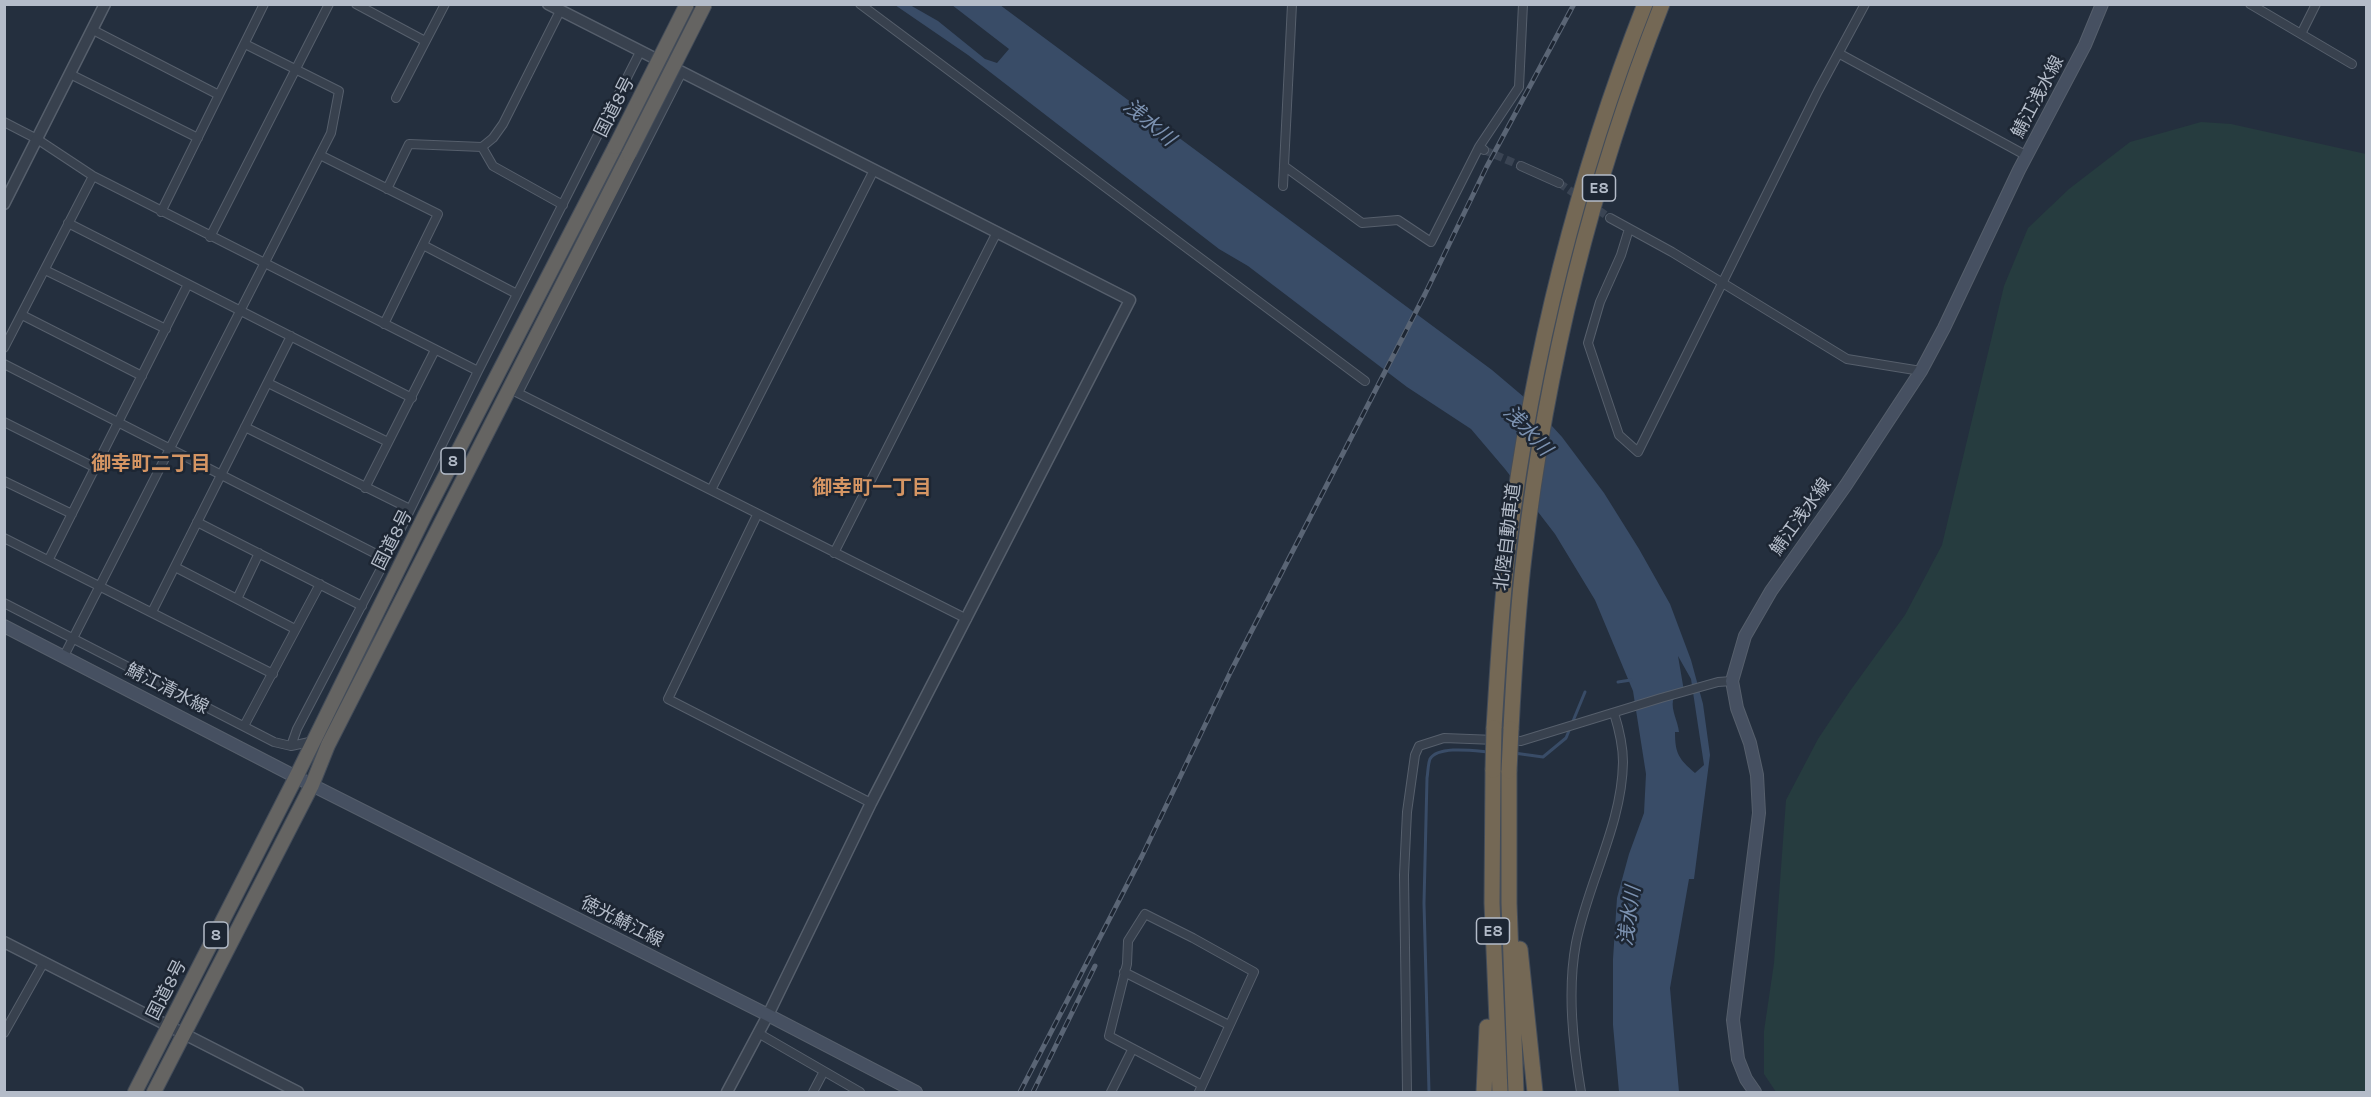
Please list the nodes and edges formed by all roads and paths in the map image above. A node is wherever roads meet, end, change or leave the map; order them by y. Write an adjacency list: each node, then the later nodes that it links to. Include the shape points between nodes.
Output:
1 (105, 4): 19 (street)
2 (264, 4): 22 (street)
3 (328, 4): 26 (street)
4 (356, 4): 21 (street)
5 (445, 4): 21 (street)
6 (548, 4): 18 (street)
7 (687, 4): 108 (highway, 国道8号 / 8, bridge, via 425,515)
8 (705, 4): 71 (highway, 国道8号 / 8, bridge)
9 (860, 4): 69 (street)
10 (1292, 4): 37 (street)
11 (1523, 4): 37 (street, via 1520,87 1481,148 1431,242 1398,220 1362,223)
12 (1645, 4): 113 (highway, 北陸自動車道 / E8, bridge, via 1601,123 1577,203 1538,366 1509,542 1499,638)
13 (1662, 4): 114 (highway, 北陸自動車道 / E8, bridge, via 1592,210 1552,377 1523,558 1511,729)
14 (1865, 4): 24 (street)
15 (2102, 4): 36 (main road, 鯖江浅水線)
16 (2250, 4): 20 (street)
17 (2316, 4): 20 (street)
18 (560, 11): 23 (street); 34 (street, via 503,124)
19 (93, 30): 28 (street); 29 (street)
20 (2301, 34): 25 (street)
21 (425, 41): 30 (street)
22 (245, 44): 26 (street); 29 (street)
23 (640, 52): 27 (street); 45 (street)
24 (1840, 54): 36 (street); 55 (street)
25 (2352, 64)
26 (295, 69): 35 (street, via 339,91 331,134); 51 (street)
27 (682, 72): 39 (street); 71 (street)
28 (70, 74): 32 (street); 33 (street)
29 (219, 95): 32 (street)
30 (396, 98)
31 (4, 122): 33 (street)
32 (198, 138): 46 (street)
33 (38, 139): 40 (street); 44 (street)
34 (482, 147): 43 (street, via 409,144); 45 (street, via 493,166)
35 (320, 155): 43 (street); 53 (street)
36 (2027, 156): 67 (main road, 鯖江浅水線)
37 (1284, 166): 42 (street)
38 (1521, 166): 41 (street)
39 (874, 170): 50 (street); 82 (street)
40 (93, 176): 46 (street); 48 (street)
41 (1559, 183)
42 (1284, 186)
43 (387, 189): 52 (street, via 438,213)
44 (4, 204)
45 (563, 205): 57 (street)
46 (161, 212): 51 (street)
47 (1610, 218): 49 (street)
48 (68, 223): 54 (street); 56 (street)
49 (1629, 229): 55 (street); 55 (street, via 1588,344 1618,435 1638,452)
50 (996, 234): 88 (street); 99 (street, via 1130,300)
51 (210, 237): 53 (street)
52 (423, 245): 57 (street); 60 (street)
53 (264, 263): 58 (street); 60 (street)
54 (45, 270): 59 (street); 61 (street)
55 (1723, 283): 67 (street, via 1847,359)
56 (188, 284): 58 (street); 61 (street)
57 (517, 294): 66 (street)
58 (240, 311): 62 (street); 77 (street)
59 (22, 315): 63 (street); 68 (street)
60 (384, 324): 64 (street)
61 (166, 329): 68 (street)
62 (291, 336): 70 (street); 72 (street)
63 (4, 348)
64 (435, 350): 66 (street); 72 (street)
65 (4, 364): 73 (street)
66 (478, 371): 83 (street)
67 (1921, 371): 105 (main road, 鯖江浅水線, via 1771,591 1744,636)
68 (142, 376): 73 (street)
69 (1365, 381)
70 (268, 383): 75 (street); 76 (street)
71 (514, 391): 82 (street); 111 (highway, 国道8号 / 8, via 333,734)
72 (412, 398): 76 (street)
73 (119, 421): 77 (street); 78 (street)
74 (4, 422): 78 (street)
75 (245, 427): 79 (street); 81 (street)
76 (388, 442): 81 (street)
77 (169, 448): 79 (street); 94 (street)
78 (96, 468): 84 (street)
79 (221, 474): 86 (street); 91 (street)
80 (4, 481): 84 (street)
81 (365, 488): 83 (street)
82 (711, 490): 85 (street)
83 (410, 509): 91 (street)
84 (72, 514): 90 (street)
85 (757, 515): 88 (street); 112 (street, via 668,699)
86 (197, 522): 89 (street); 92 (street)
87 (4, 538): 90 (street)
88 (834, 553): 99 (street)
89 (260, 554): 93 (street); 95 (street)
90 (49, 559): 94 (street)
91 (386, 559): 97 (street)
92 (175, 567): 95 (street); 98 (street)
93 (320, 584): 97 (street); 101 (street)
94 (100, 585): 98 (street); 102 (street)
95 (237, 599): 101 (street)
96 (4, 603): 102 (street)
97 (362, 606): 109 (street)
98 (152, 612): 104 (street)
99 (967, 619): 112 (street)
100 (4, 626): 103 (main road, 鯖江清水線)
101 (295, 629): 104 (street)
102 (73, 638): 103 (street); 107 (street)
103 (64, 656): 110 (main road, 鯖江清水線)
104 (273, 674): 107 (street)
105 (1732, 681): 106 (street); 141 (main road, 鯖江浅水線, via 1757,775 1759,813 1733,1020 1738,1059)
106 (1616, 712): 135 (street, via 1521,741 1444,738 1419,746 1407,812 1404,875); 140 (street, via 1622,779 1580,926 1573,967 1573,1033)
107 (244, 726): 109 (street)
108 (314, 741): 109 (street); 110 (highway, 国道8号 / 8)
109 (291, 746)
110 (296, 777): 111 (main road, 鯖江清水線); 120 (highway, 国道8号 / 8)
111 (312, 785): 118 (main road, 徳光鯖江線); 123 (highway, 国道8号 / 8)
112 (871, 804): 118 (street)
113 (1492, 829): 136 (highway); 137 (highway, 北陸自動車道 / E8)
114 (1509, 830): 138 (highway, 北陸自動車道 / E8); 139 (highway)
115 (4, 942): 116 (street)
116 (44, 962): 120 (street); 121 (street)
117 (1124, 972): 119 (street); 119 (street, via 1128,941 1145,914 1254,972); 124 (street, via 1109,1036)
118 (768, 1015): 122 (street); 133 (main road, 徳光鯖江線)
119 (1229, 1025): 126 (street)
120 (169, 1027): 123 (street); 127 (highway, 国道8号 / 8)
121 (4, 1033)
122 (758, 1033): 125 (street); 130 (street)
123 (184, 1034): 128 (highway, 国道8号 / 8); 129 (street)
124 (1132, 1050): 126 (street); 134 (street)
125 (823, 1072): 131 (street); 132 (street)
126 (1201, 1089)
127 (135, 1092)
128 (154, 1092)
129 (298, 1092)
130 (727, 1092)
131 (813, 1092)
132 (860, 1092)
133 (916, 1092)
134 (1111, 1092)
135 (1407, 1092)
136 (1484, 1092)
137 (1500, 1092)
138 (1516, 1092)
139 (1535, 1092)
140 (1581, 1092)
141 (1755, 1092)

